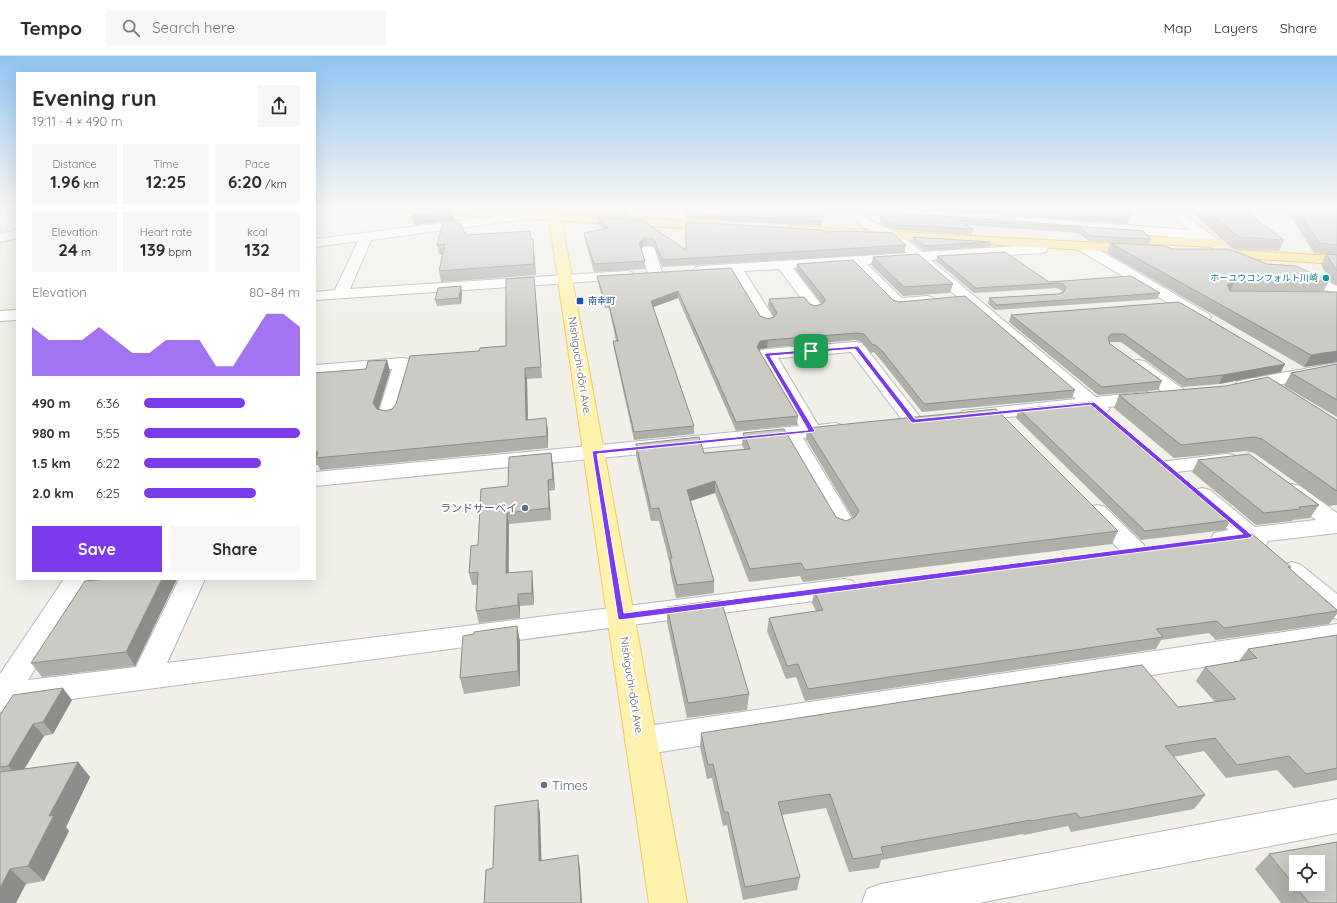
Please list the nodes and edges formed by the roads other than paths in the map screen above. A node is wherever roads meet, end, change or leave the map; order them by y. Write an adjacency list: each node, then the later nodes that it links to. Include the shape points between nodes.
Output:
1 (361, 249): 24 (street)
2 (560, 249): 22 (main road, Nishiguchi-dōri Ave.)
3 (909, 249): 12 (street)
4 (1041, 249): 12 (street)
5 (1086, 249): 29 (street)
6 (1128, 249): 11 (highway)
7 (1220, 249): 11 (street)
8 (1306, 249): 10 (highway)
9 (648, 250): 21 (street)
10 (1337, 250)
11 (1229, 254): 14 (highway); 17 (street)
12 (918, 256): 13 (street); 28 (street)
13 (856, 260): 15 (street); 28 (street, via 898,302)
14 (1337, 260)
15 (783, 265): 16 (street); 31 (street)
16 (735, 268): 18 (street); 36 (street)
17 (1267, 270)
18 (687, 271)
19 (1286, 271): 23 (street, via 1293,271)
20 (671, 272): 21 (street)
21 (655, 274): 22 (street)
22 (565, 280): 24 (street); 58 (main road, Nishiguchi-dōri Ave.)
23 (1337, 291)
24 (341, 294): 25 (street)
25 (316, 296)
26 (1314, 298): 27 (street)
27 (1337, 298)
28 (968, 299): 32 (street)
29 (1178, 303): 30 (street); 37 (street)
30 (1155, 304)
31 (815, 307)
32 (992, 308): 34 (street); 48 (street)
33 (16, 315): 35 (street)
34 (1013, 315)
35 (0, 316)
36 (767, 320)
37 (1212, 323)
38 (1126, 356): 46 (street)
39 (1280, 363): 42 (street)
40 (1337, 368): 42 (street)
41 (316, 370): 50 (street, via 403,363)
42 (1301, 375): 43 (street)
43 (1263, 382): 44 (street); 47 (street)
44 (1226, 390)
45 (1199, 393): 46 (street)
46 (1179, 395): 48 (street)
47 (1283, 395)
48 (1092, 403): 49 (street); 52 (street)
49 (997, 412): 51 (street); 55 (street)
50 (388, 415)
51 (951, 417)
52 (1114, 422)
53 (890, 423): 56 (street, via 921,420 856,347 767,354)
54 (851, 427): 56 (street)
55 (1014, 429)
56 (812, 431): 57 (street)
57 (790, 433): 58 (street); 63 (street)
58 (594, 452): 60 (street); 72 (main road, Nishiguchi-dōri Ave.)
59 (1246, 458): 65 (street, via 1162,462)
60 (316, 479)
61 (1276, 480): 64 (street)
62 (1085, 501): 67 (street, via 1146,549)
63 (843, 524)
64 (1337, 525): 65 (street)
65 (1249, 536): 66 (street); 71 (street)
66 (1204, 542)
67 (1103, 555)
68 (77, 580): 75 (street)
69 (192, 580): 74 (street)
70 (866, 585): 72 (street)
71 (1337, 609)
72 (620, 617): 74 (street); 76 (main road, Nishiguchi-dōri Ave.)
73 (1337, 635): 76 (street)
74 (145, 678): 75 (street)
75 (1, 698)
76 (641, 741): 78 (main road, Nishiguchi-dōri Ave.)
77 (1337, 816): 79 (street)
78 (668, 903)
79 (881, 903)

